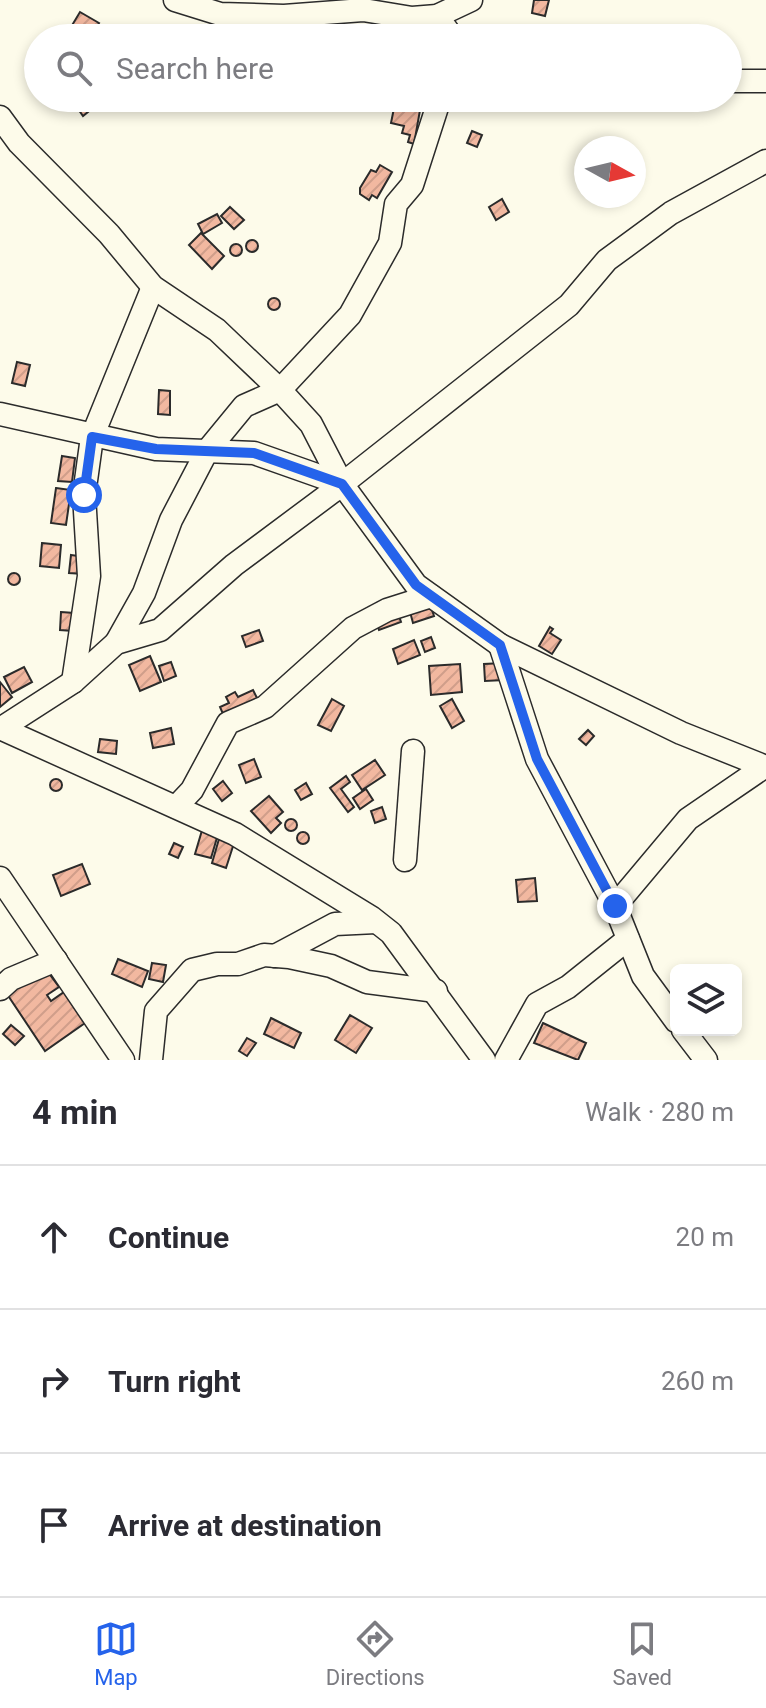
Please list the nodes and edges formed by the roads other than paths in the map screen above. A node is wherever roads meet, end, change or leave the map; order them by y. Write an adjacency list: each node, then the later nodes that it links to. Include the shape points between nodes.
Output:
1 (175, 0): 3 (street, via 220,14 363,10 412,18)
2 (471, 0): 3 (street)
3 (437, 16): 4 (street)
4 (443, 24)
5 (742, 81): 6 (street)
6 (766, 81)
7 (435, 112): 11 (street, via 412,185 396,204 390,243 350,315)
8 (0, 117): 10 (street)
9 (766, 161): 15 (street, via 671,213 607,260 569,305)
10 (153, 287): 11 (street, via 217,330); 13 (street)
11 (280, 390): 14 (street, via 244,406); 15 (street, via 311,424)
12 (0, 414): 13 (street)
13 (92, 437): 14 (street, via 156,449); 19 (street, via 84,495 89,576)
14 (207, 451): 15 (street, via 254,453); 17 (street)
15 (342, 484): 16 (street, via 416,585); 17 (street, via 234,565 160,630)
16 (431, 596): 18 (street); 23 (street, via 367,620 314,659 265,707 228,723 192,790)
17 (116, 643): 19 (street)
18 (500, 645): 22 (street, via 681,733); 26 (street, via 537,759)
19 (73, 682): 20 (street)
20 (0, 728): 23 (street)
21 (413, 751): 24 (street)
22 (765, 767): 26 (street, via 688,819)
23 (176, 807): 27 (street, via 261,849)
24 (405, 860)
25 (0, 878): 30 (street)
26 (615, 906): 28 (street)
27 (378, 922): 29 (street, via 335,924); 32 (street)
28 (628, 939): 33 (street, via 643,976); 38 (street, via 568,987 537,1004)
29 (275, 956): 32 (street, via 331,966 367,982); 36 (street, via 192,970 156,1011)
30 (56, 960): 31 (street); 35 (street)
31 (0, 989)
32 (436, 991): 37 (street)
33 (670, 1013)
34 (688, 1036): 39 (street)
35 (123, 1060)
36 (151, 1060)
37 (484, 1060)
38 (506, 1060)
39 (706, 1060)

